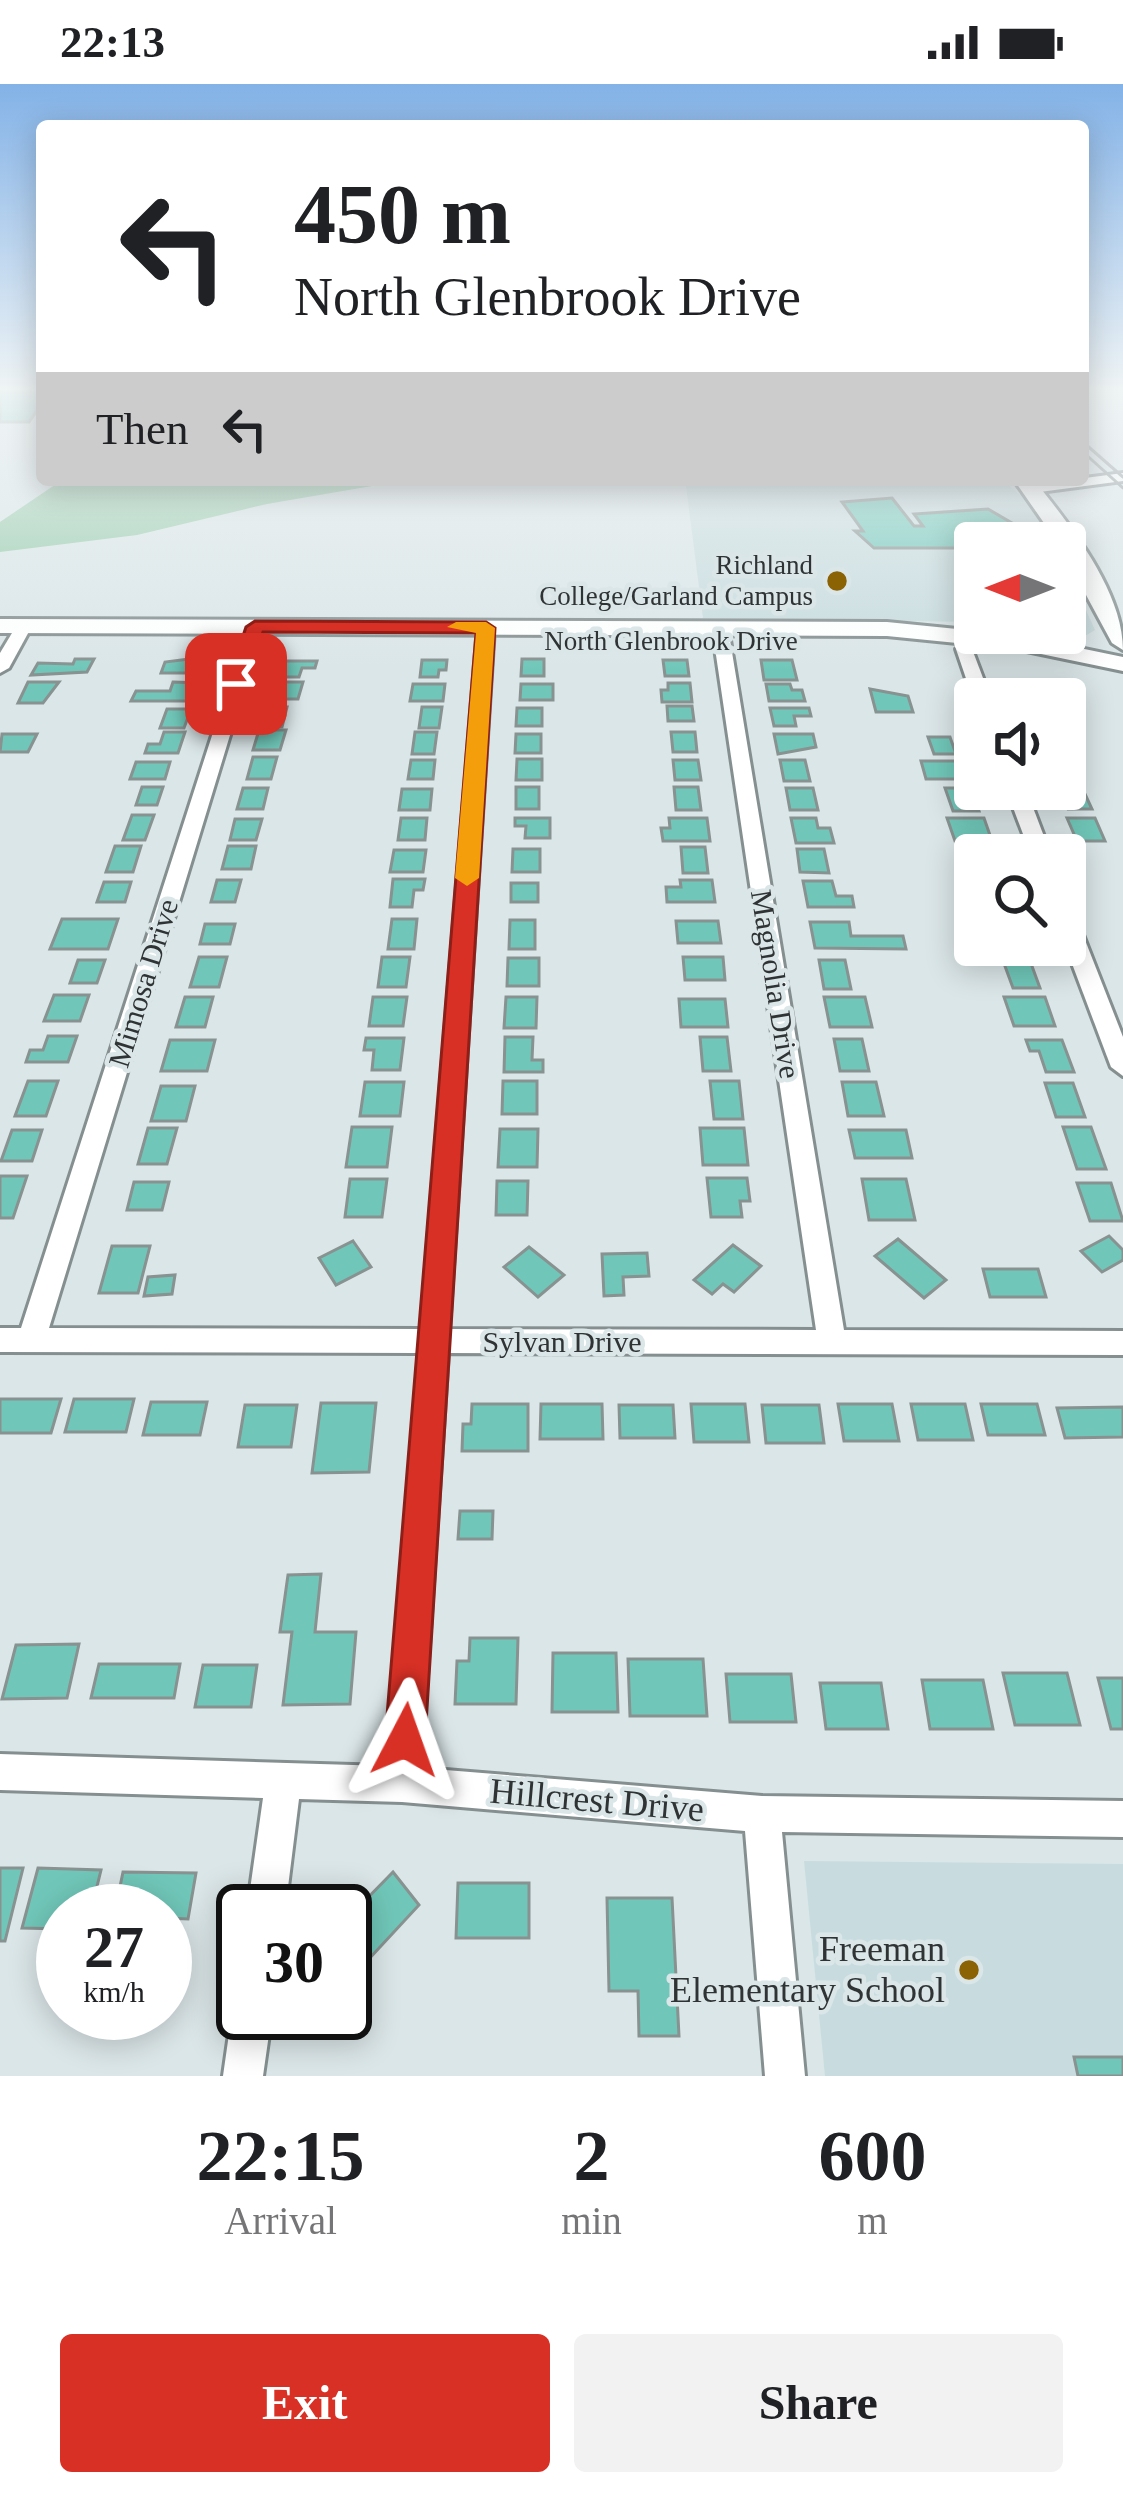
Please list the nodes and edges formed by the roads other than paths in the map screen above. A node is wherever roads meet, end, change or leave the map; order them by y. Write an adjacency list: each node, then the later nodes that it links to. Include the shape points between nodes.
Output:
1 (1040, 486): 4 (main road)
2 (1041, 486): 3 (main road, via 1078,518)
3 (1123, 597)
4 (1110, 619): 10 (main road); 12 (main road, via 1106,639)
5 (10, 633): 6 (main road, North Glenbrook Drive); 16 (street)
6 (253, 634): 7 (main road, North Glenbrook Drive); 21 (street, Mimosa Drive)
7 (485, 634): 8 (main road, North Glenbrook Drive); 23 (street)
8 (721, 634): 9 (main road, North Glenbrook Drive); 11 (main road, North Glenbrook Drive); 22 (street, Magnolia Drive)
9 (954, 636)
10 (1123, 643)
11 (954, 648)
12 (1086, 648)
13 (992, 654): 17 (main road, North Glenbrook Drive)
14 (1080, 654): 15 (main road, North Glenbrook Drive)
15 (1123, 664)
16 (0, 668)
17 (1123, 677)
18 (1084, 966): 19 (street)
19 (1123, 1067)
20 (0, 1340): 21 (street, Sylvan Drive)
21 (31, 1340): 23 (street, Sylvan Drive)
22 (832, 1341): 23 (street, Sylvan Drive); 24 (street, Sylvan Drive)
23 (434, 1342): 27 (street)
24 (1123, 1343)
25 (0, 1772): 26 (street, Hillcrest Drive)
26 (284, 1779): 27 (street, Hillcrest Drive); 30 (street)
27 (402, 1784): 28 (street, Hillcrest Drive)
28 (762, 1814): 29 (street, Hillcrest Drive); 33 (street)
29 (1123, 1819)
30 (270, 1884)
31 (248, 2040): 32 (street)
32 (243, 2076)
33 (785, 2076)

